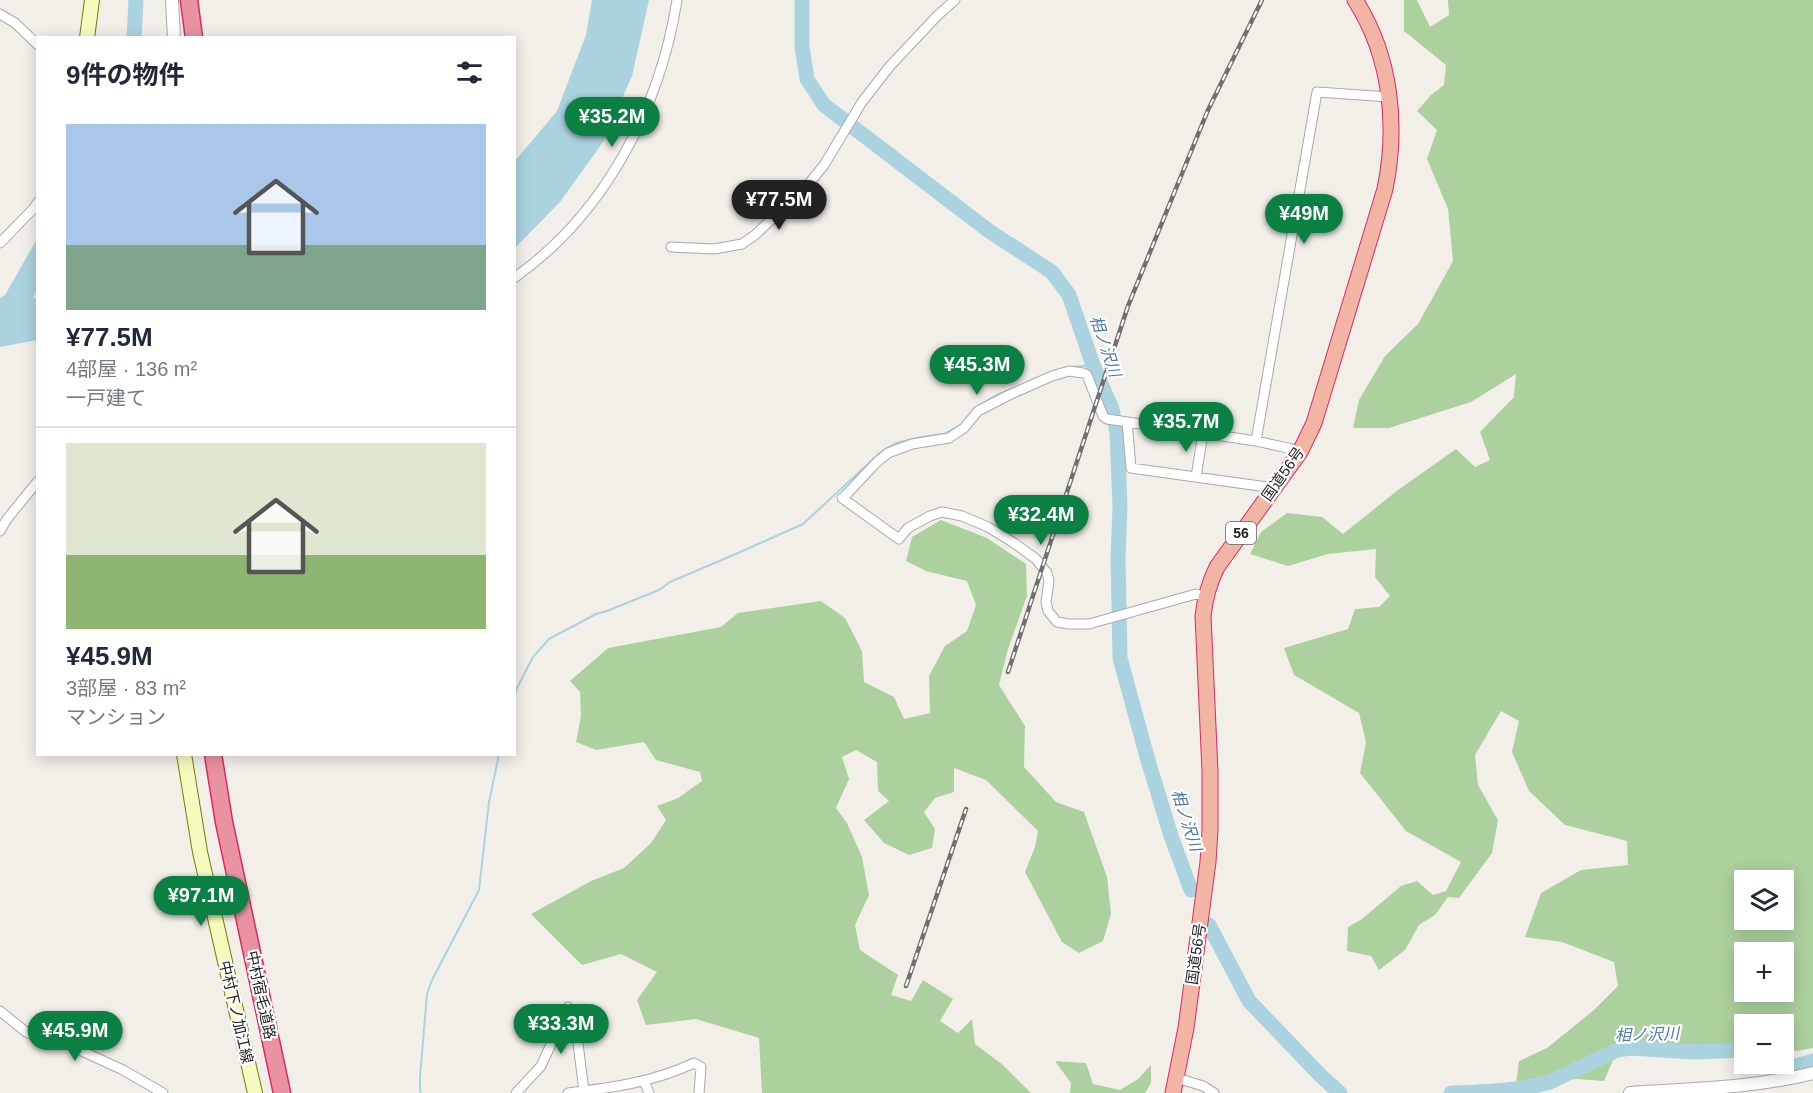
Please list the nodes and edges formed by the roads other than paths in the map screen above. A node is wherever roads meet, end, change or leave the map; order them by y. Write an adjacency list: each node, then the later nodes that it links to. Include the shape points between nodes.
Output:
1 (92, 0): 8 (main road)
2 (172, 0): 9 (street)
3 (189, 0): 10 (highway)
4 (677, 0): 16 (street, via 656,82 639,127 609,181 579,220)
5 (955, 0): 15 (street, via 890,66 807,186 748,239 742,244 714,249)
6 (1355, 0): 12 (highway, 国道56号 / 56, via 1385,67)
7 (0, 14): 11 (street)
8 (87, 36)
9 (174, 36)
10 (194, 36)
11 (36, 43)
12 (1389, 97): 19 (street, via 1317,92); 20 (highway, 国道56号 / 56, via 1390,164 1385,189 1314,423)
13 (36, 205): 14 (street)
14 (0, 243)
15 (671, 247)
16 (516, 276)
17 (1124, 422): 18 (street); 21 (street, via 1131,468); 25 (street, via 1103,416 1087,375 1069,372 1052,376 978,411 949,438 912,444 888,453 843,498 899,539 908,528 942,512 988,527 1036,559 1047,573 1046,602 1057,621 1089,624 1196,594)
18 (1203, 433): 19 (street); 21 (street)
19 (1256, 441): 20 (street)
20 (1300, 452): 23 (highway, 国道56号 / 56)
21 (1196, 477): 23 (street, via 1267,487)
22 (36, 483): 24 (street)
23 (1272, 491): 25 (highway, 国道56号 / 56, via 1216,567)
24 (0, 531)
25 (1205, 596): 31 (highway, 国道56号 / 56, via 1210,830 1204,897)
26 (184, 756): 34 (main road, 中村下ノ加江線, via 200,852)
27 (213, 756): 35 (highway, 中村宿毛道路)
28 (0, 1011): 33 (street, via 26,1032 58,1037)
29 (1813, 1073): 41 (street, via 1738,1085)
30 (644, 1081): 32 (street); 38 (street); 39 (street, via 694,1063 701,1067)
31 (1175, 1086): 40 (street, via 1203,1086)
32 (590, 1091): 36 (street, via 574,1012 568,1007 541,1066); 37 (street)
33 (163, 1093)
34 (255, 1093)
35 (282, 1093)
36 (516, 1093)
37 (567, 1093)
38 (649, 1093)
39 (699, 1093)
40 (1215, 1093)
41 (1630, 1093)

